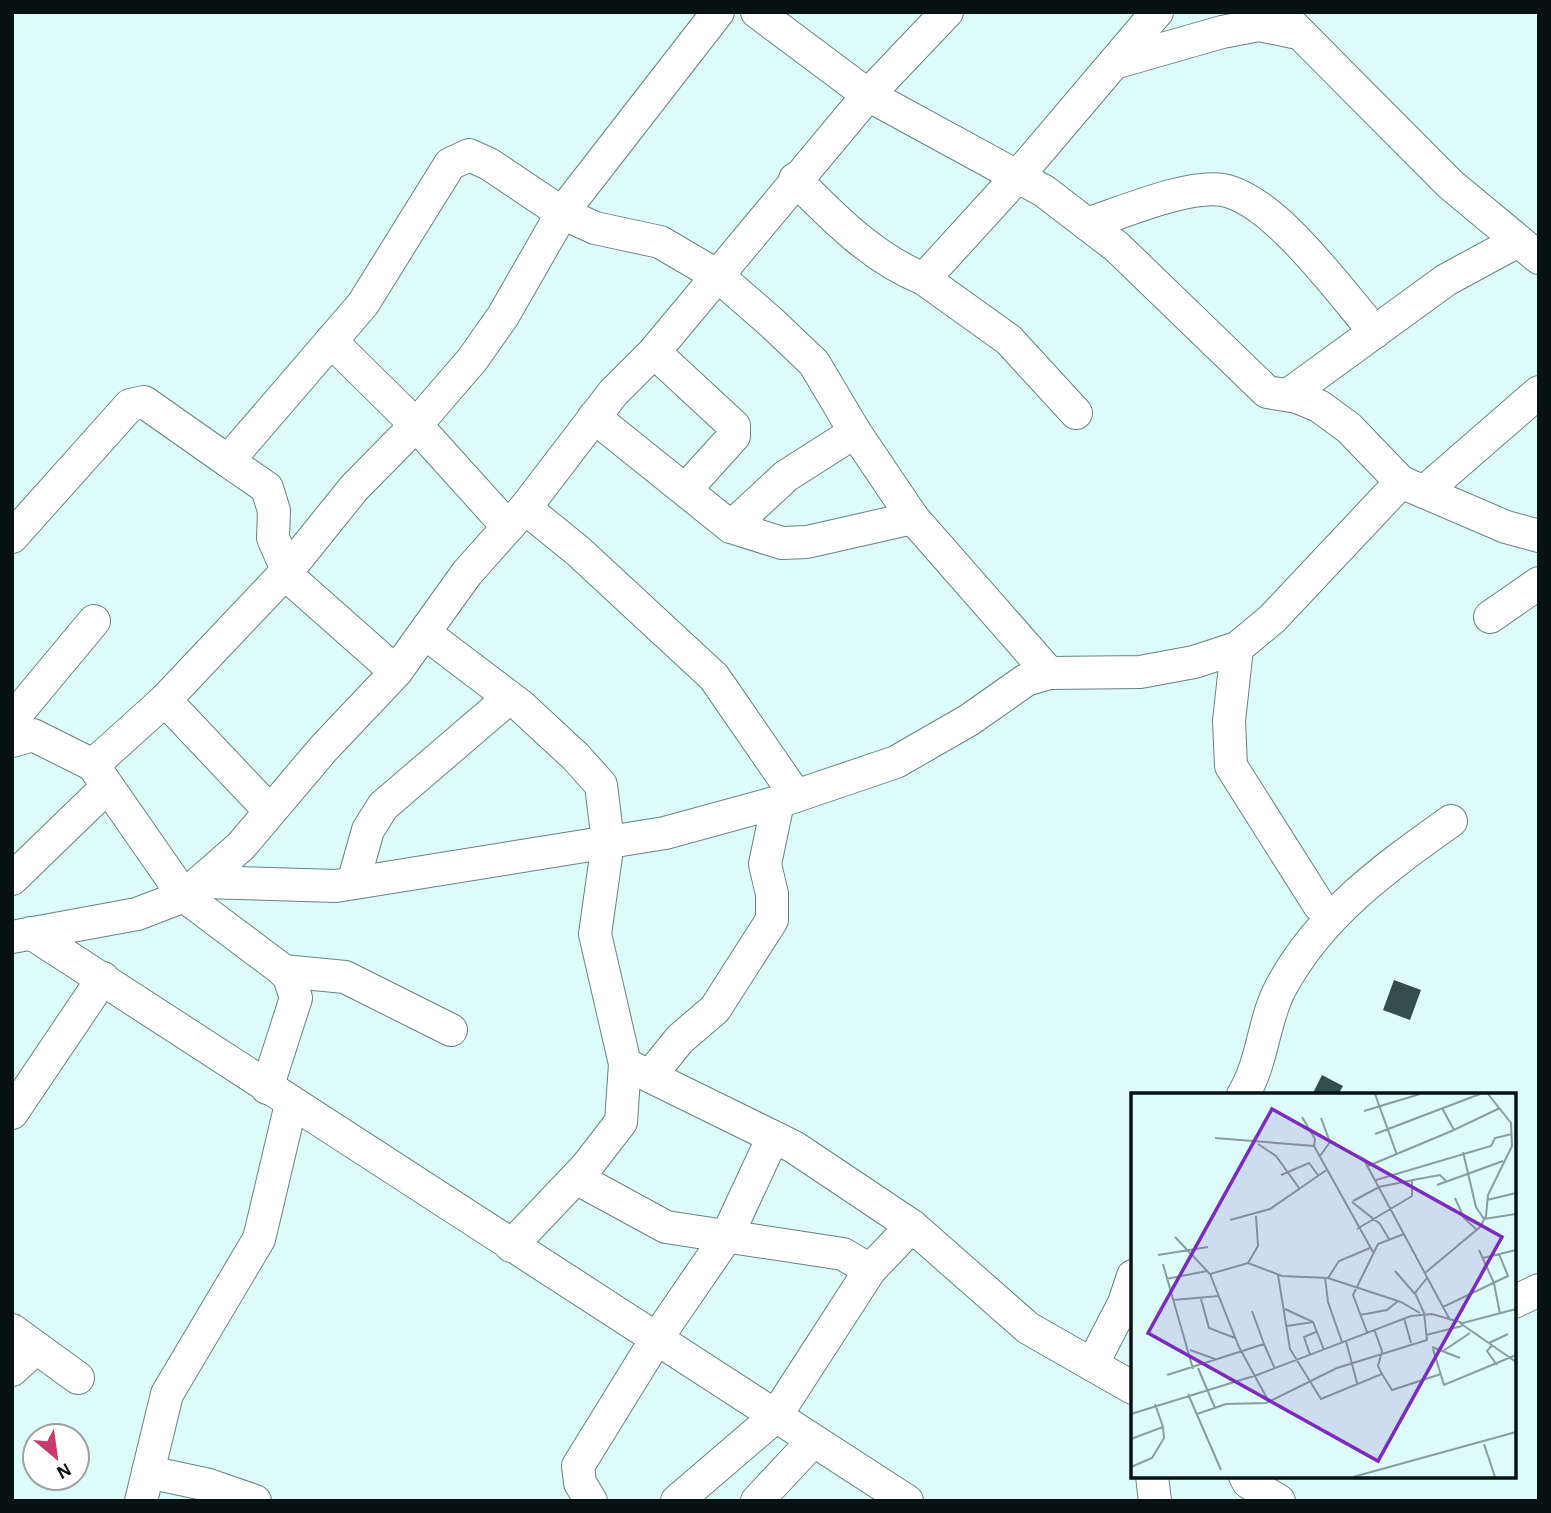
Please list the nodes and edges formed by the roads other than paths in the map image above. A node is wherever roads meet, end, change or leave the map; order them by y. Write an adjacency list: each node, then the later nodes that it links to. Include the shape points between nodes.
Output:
1 (718, 12): 10 (street)
2 (757, 12): 7 (street)
3 (947, 12): 7 (street)
4 (1157, 12): 6 (street)
5 (1288, 22): 6 (street, via 1222,32); 12 (street, via 1450,184)
6 (1114, 63): 8 (street)
7 (868, 95): 8 (street); 9 (street)
8 (1017, 177): 11 (street); 14 (street)
9 (795, 179): 13 (street); 14 (street, via 841,226 897,268)
10 (562, 213): 13 (street, via 595,228 660,242); 16 (street, via 469,155 450,164 363,304); 22 (street, via 503,316)
11 (1087, 224): 15 (street, via 1171,196 1221,190 1252,201 1293,237); 19 (street, via 1267,392)
12 (1527, 250): 15 (street, via 1446,280)
13 (718, 275): 17 (street); 23 (street, via 814,363)
14 (924, 279): 20 (street, via 1009,340)
15 (1375, 332): 19 (street)
16 (331, 341): 22 (street); 24 (street)
17 (654, 352): 21 (street); 26 (street, via 734,426 734,436)
18 (1539, 392): 25 (street)
19 (1288, 395): 25 (street, via 1319,406 1349,428)
20 (1076, 413)
21 (594, 417): 26 (street); 28 (street)
22 (416, 425): 28 (street); 32 (street, via 354,488)
23 (855, 432): 27 (street); 29 (street, via 786,476)
24 (228, 461): 31 (street, via 144,401 130,405); 32 (street, via 267,488 274,511 273,538)
25 (1412, 487): 30 (street); 37 (street)
26 (686, 489): 29 (street)
27 (913, 517): 29 (street, via 807,542 782,543); 39 (street)
28 (517, 518): 36 (street, via 467,573); 44 (street, via 578,551 714,677)
29 (731, 527)
30 (1539, 536)
31 (12, 537)
32 (288, 570): 38 (street, via 291,579); 41 (street)
33 (1539, 583): 34 (street)
34 (1490, 617)
35 (94, 621): 42 (street)
36 (426, 634): 38 (street); 40 (street)
37 (1237, 648): 39 (street, via 1140,673); 51 (street, via 1229,721 1231,766)
38 (396, 672): 45 (street)
39 (1049, 673): 44 (street, via 1026,680 896,762)
40 (509, 698): 47 (street, via 601,785); 49 (street, via 383,806 368,830)
41 (165, 700): 43 (street); 45 (street)
42 (18, 726): 43 (street)
43 (100, 776): 48 (street); 50 (street)
44 (787, 799): 47 (street, via 666,833); 56 (street, via 765,864 772,920 715,1009)
45 (270, 811): 50 (street, via 241,846)
46 (1451, 821): 51 (street, via 1381,871)
47 (608, 842): 49 (street); 56 (street, via 595,934)
48 (12, 879)
49 (354, 883): 50 (street)
50 (193, 889): 52 (street, via 137,914); 53 (street)
51 (1331, 916): 57 (street, via 1279,990)
52 (22, 935): 54 (street)
53 (283, 971): 55 (street, via 345,978); 58 (street, via 296,998)
54 (103, 978): 58 (street); 59 (street)
55 (451, 1030)
56 (637, 1070): 60 (street); 61 (street, via 621,1122)
57 (1244, 1093)
58 (279, 1096): 64 (street); 77 (street, via 259,1239 167,1394)
59 (12, 1113)
60 (773, 1137): 62 (street); 63 (street)
61 (576, 1178): 63 (street, via 666,1227); 64 (street)
62 (912, 1226): 65 (street); 69 (street, via 1028,1328)
63 (727, 1236): 65 (street, via 843,1254); 67 (street)
64 (512, 1246): 67 (street)
65 (870, 1270): 73 (street)
66 (1130, 1295): 69 (street)
67 (657, 1338): 73 (street); 80 (street, via 578,1466 580,1483)
68 (24, 1339): 70 (street); 71 (street)
69 (1092, 1365): 72 (street)
70 (12, 1370)
71 (78, 1378)
72 (1131, 1387)
73 (775, 1418): 74 (street); 81 (street)
74 (813, 1441): 78 (street); 82 (street)
75 (1152, 1478): 83 (street)
76 (1246, 1478): 84 (street)
77 (144, 1487): 79 (street, via 209,1485)
78 (896, 1498)
79 (255, 1501)
80 (591, 1501)
81 (677, 1501)
82 (757, 1501)
83 (1155, 1501)
84 (1279, 1501)

